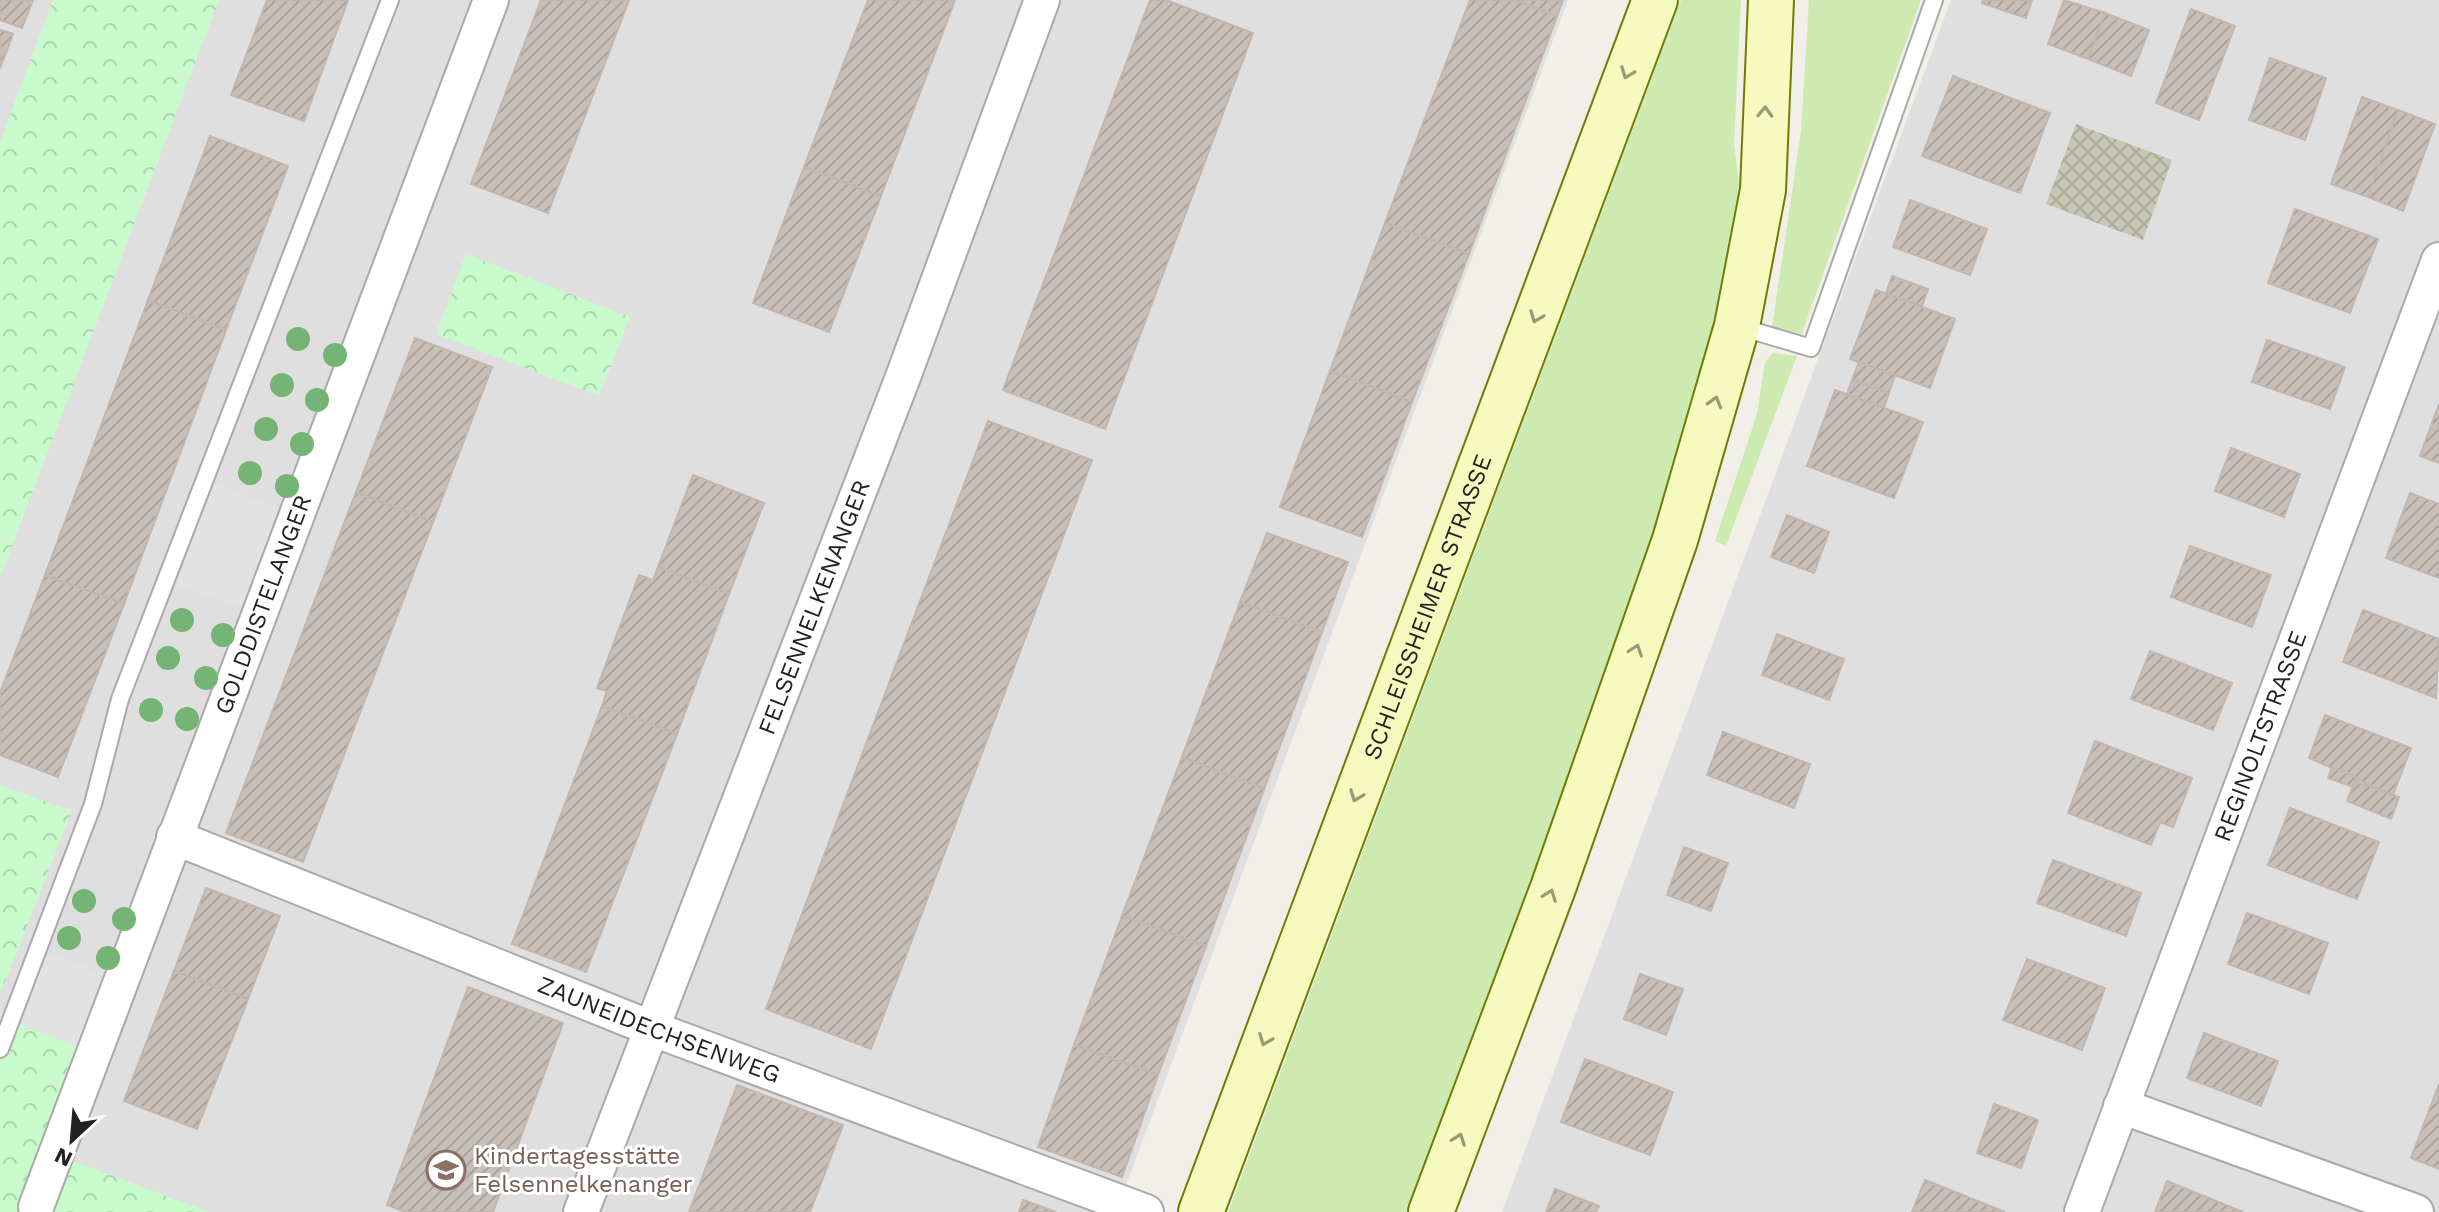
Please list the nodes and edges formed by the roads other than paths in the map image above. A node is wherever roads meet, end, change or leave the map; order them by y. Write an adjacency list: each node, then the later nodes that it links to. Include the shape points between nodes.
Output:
1 (390, 0): 11 (lane, via 120,699 93,804)
2 (491, 0): 9 (street, GOLDDISTELANGER)
3 (1042, 0): 10 (street, FELSENNELKENANGER)
4 (1655, 0): 16 (main road, SCHLEISSHEIMER STRASSE, one-way to 16)
5 (1771, 0): 8 (main road, one-way to 5, via 1763,190)
6 (1934, 0): 8 (lane, via 1811,348)
7 (2439, 260): 12 (street, REGINOLTSTRASSE)
8 (1737, 326): 17 (main road, one-way to 8, via 1553,888 1675,540)
9 (174, 837): 10 (street, ZAUNEIDECHSENWEG); 13 (street, GOLDDISTELANGER)
10 (653, 1029): 14 (street, FELSENNELKENANGER); 15 (street, ZAUNEIDECHSENWEG)
11 (0, 1049)
12 (2121, 1106): 18 (street, REGINOLTSTRASSE); 19 (street)
13 (36, 1207)
14 (581, 1212)
15 (1146, 1212)
16 (1201, 1212)
17 (1431, 1212)
18 (2082, 1212)
19 (2416, 1212)

